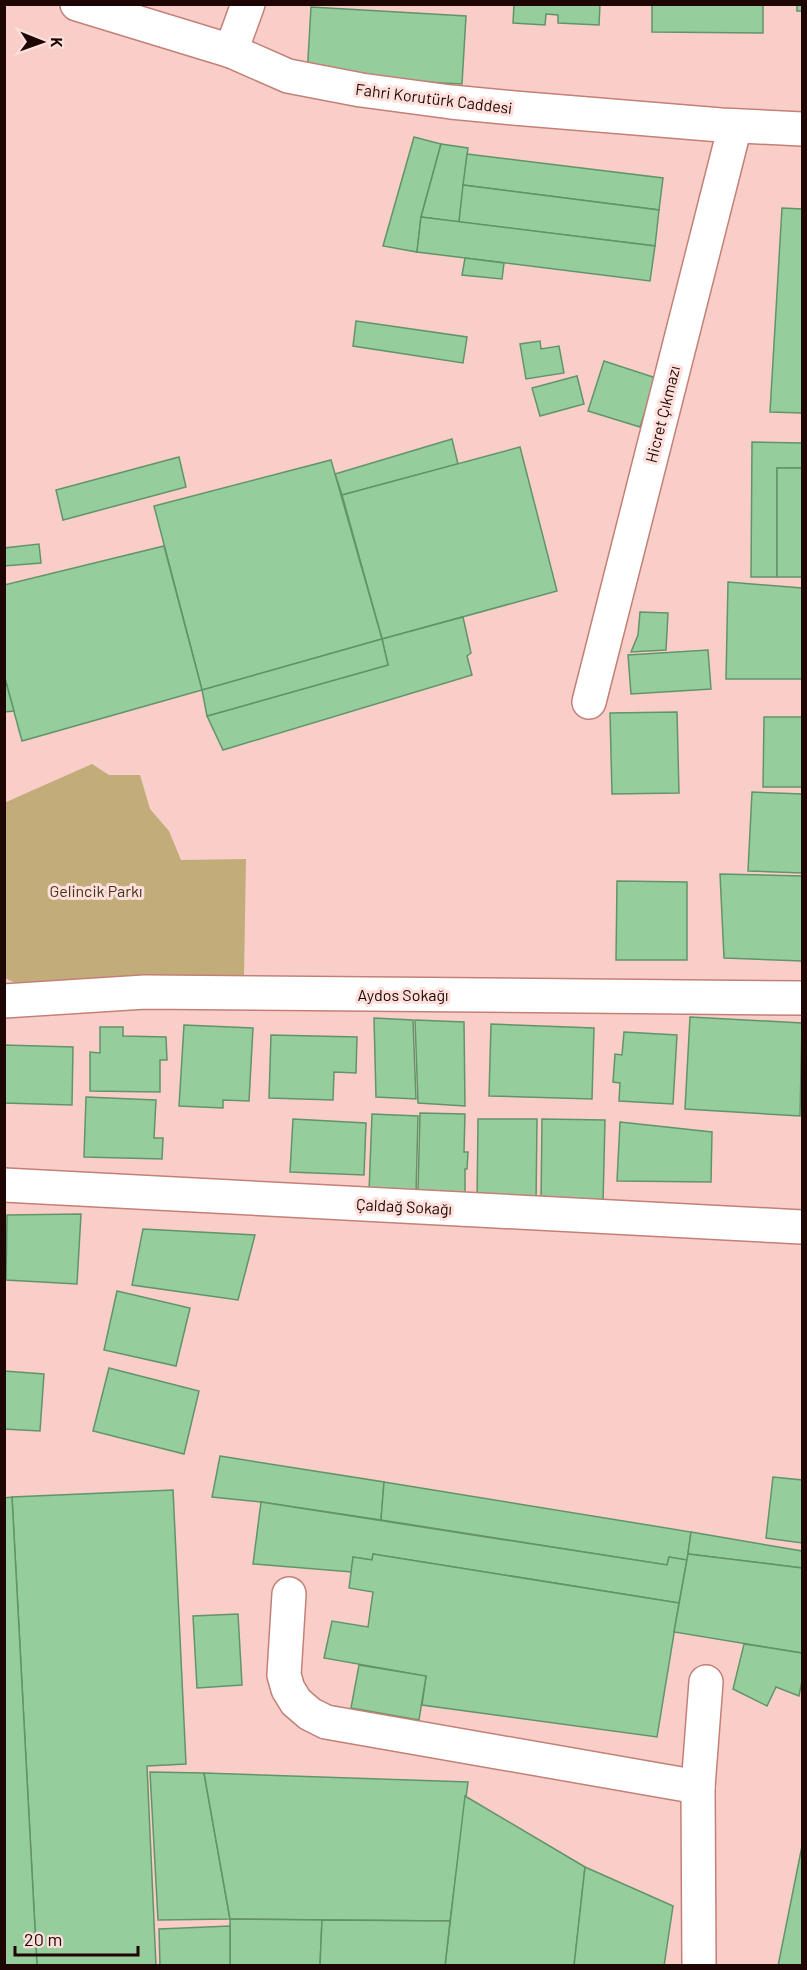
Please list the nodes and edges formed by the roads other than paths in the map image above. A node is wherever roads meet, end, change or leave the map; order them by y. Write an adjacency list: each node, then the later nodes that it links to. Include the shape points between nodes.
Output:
1 (77, 4): 3 (street, Fahri Korutürk Caddesi)
2 (248, 4): 3 (street)
3 (231, 51): 4 (street, Fahri Korutürk Caddesi, via 288,76 361,90 462,103)
4 (735, 126): 5 (street, Fahri Korutürk Caddesi); 6 (street, Hicret Çıkmazı)
5 (802, 129)
6 (589, 702)
7 (802, 998): 8 (street, Aydos Sokağı, via 145,992)
8 (4, 1001)
9 (4, 1185): 10 (street, Çaldağ Sokağı)
10 (802, 1227)
11 (289, 1594): 13 (street, via 284,1675 288,1689 296,1702 326,1722)
12 (706, 1682): 13 (street)
13 (698, 1787): 14 (street)
14 (699, 1965)

